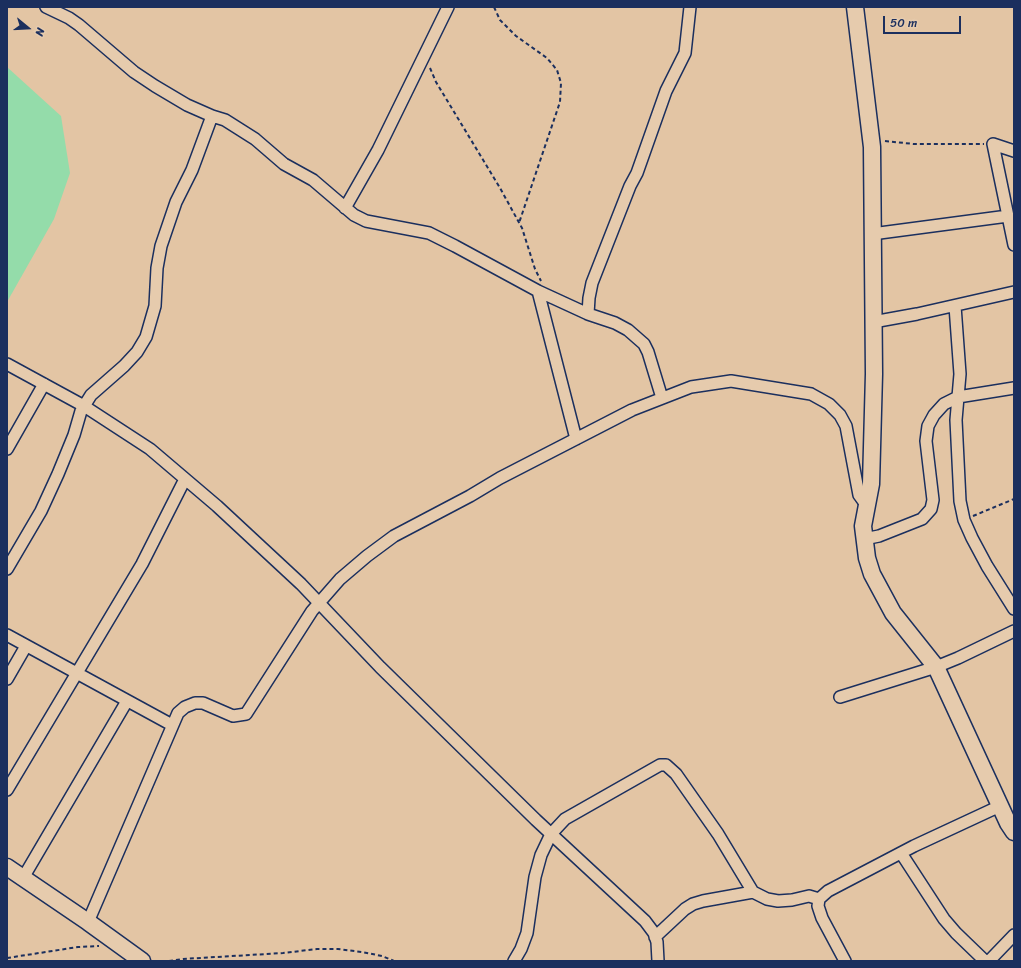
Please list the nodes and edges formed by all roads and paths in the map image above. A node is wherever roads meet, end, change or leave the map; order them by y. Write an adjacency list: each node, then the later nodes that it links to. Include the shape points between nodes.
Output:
1 (46, 7): 7 (street, via 79,25 150,83 187,105)
2 (448, 7): 6 (street)
3 (494, 7): 13 (path, via 500,20 516,36 547,58 557,70 561,82 560,102)
4 (690, 7): 20 (street, via 685,53 666,91 637,173 592,283)
5 (855, 7): 8 (street)
6 (424, 56): 11 (street, via 378,150); 13 (path, via 436,82)
7 (212, 116): 11 (street, via 225,120 255,139 284,164 313,180); 27 (street, via 192,170 176,202 161,246 155,306 146,337 137,352 91,395)
8 (871, 140): 9 (path, via 914,144); 14 (street)
9 (993, 144): 10 (street); 12 (street)
10 (1014, 151)
11 (345, 208): 16 (street, via 366,221 429,233)
12 (1008, 216): 14 (street); 15 (street)
13 (519, 223): 18 (path, via 535,269)
14 (872, 234): 21 (street)
15 (1014, 245)
16 (538, 291): 18 (street); 28 (street)
17 (1014, 292): 19 (street)
18 (549, 296): 20 (street)
19 (955, 306): 21 (street); 25 (street, via 960,374)
20 (588, 314): 26 (street, via 615,323 644,344)
21 (874, 322): 32 (street, via 871,484)
22 (7, 364): 23 (street)
23 (44, 384): 27 (street); 29 (street)
24 (1014, 388): 25 (street)
25 (958, 397): 33 (street, via 958,478); 34 (street, via 944,404 928,426 926,441 932,509 922,519 880,536)
26 (662, 398): 28 (street, via 632,410); 32 (street, via 691,387 731,381 811,394 829,404 846,426 857,488)
27 (84, 406): 30 (street, via 150,449); 35 (street, via 44,505)
28 (576, 439): 36 (street, via 394,536 340,579)
29 (7, 449)
30 (186, 480): 36 (street, via 301,584); 42 (street, via 142,564)
31 (1014, 498): 33 (path)
32 (867, 506): 34 (street, via 863,526)
33 (964, 520): 37 (street, via 986,566)
34 (864, 539): 41 (street, via 872,574 893,613)
35 (7, 568)
36 (319, 604): 46 (street, via 246,714 233,716 203,703 195,703 178,713); 50 (street)
37 (1014, 609)
38 (1014, 631): 41 (street)
39 (7, 635): 40 (street)
40 (26, 646): 42 (street); 43 (street)
41 (936, 667): 44 (street); 48 (street)
42 (76, 673): 45 (street); 47 (street)
43 (7, 679)
44 (840, 697)
45 (127, 700): 46 (street); 53 (street)
46 (172, 724): 56 (street)
47 (7, 790)
48 (1000, 806): 49 (street); 51 (street)
49 (1014, 832)
50 (551, 834): 54 (street, via 565,819 660,765 666,765 676,774 718,834); 58 (street, via 645,921); 64 (street, via 541,855 526,933)
51 (901, 853): 55 (street, via 828,891); 67 (street, via 944,919)
52 (7, 867): 53 (street)
53 (23, 878): 56 (street)
54 (753, 892): 55 (street, via 778,901 810,896); 58 (street, via 693,904)
55 (819, 899): 66 (street, via 818,906 822,918)
56 (88, 922): 59 (street)
57 (1014, 936): 68 (street)
58 (655, 937): 65 (street)
59 (119, 945): 60 (path, via 78,947); 61 (street)
60 (7, 958)
61 (142, 961)
62 (169, 961): 63 (path, via 338,949 382,956)
63 (394, 961)
64 (514, 961)
65 (658, 961)
66 (845, 961)
67 (985, 961)
68 (988, 961)

